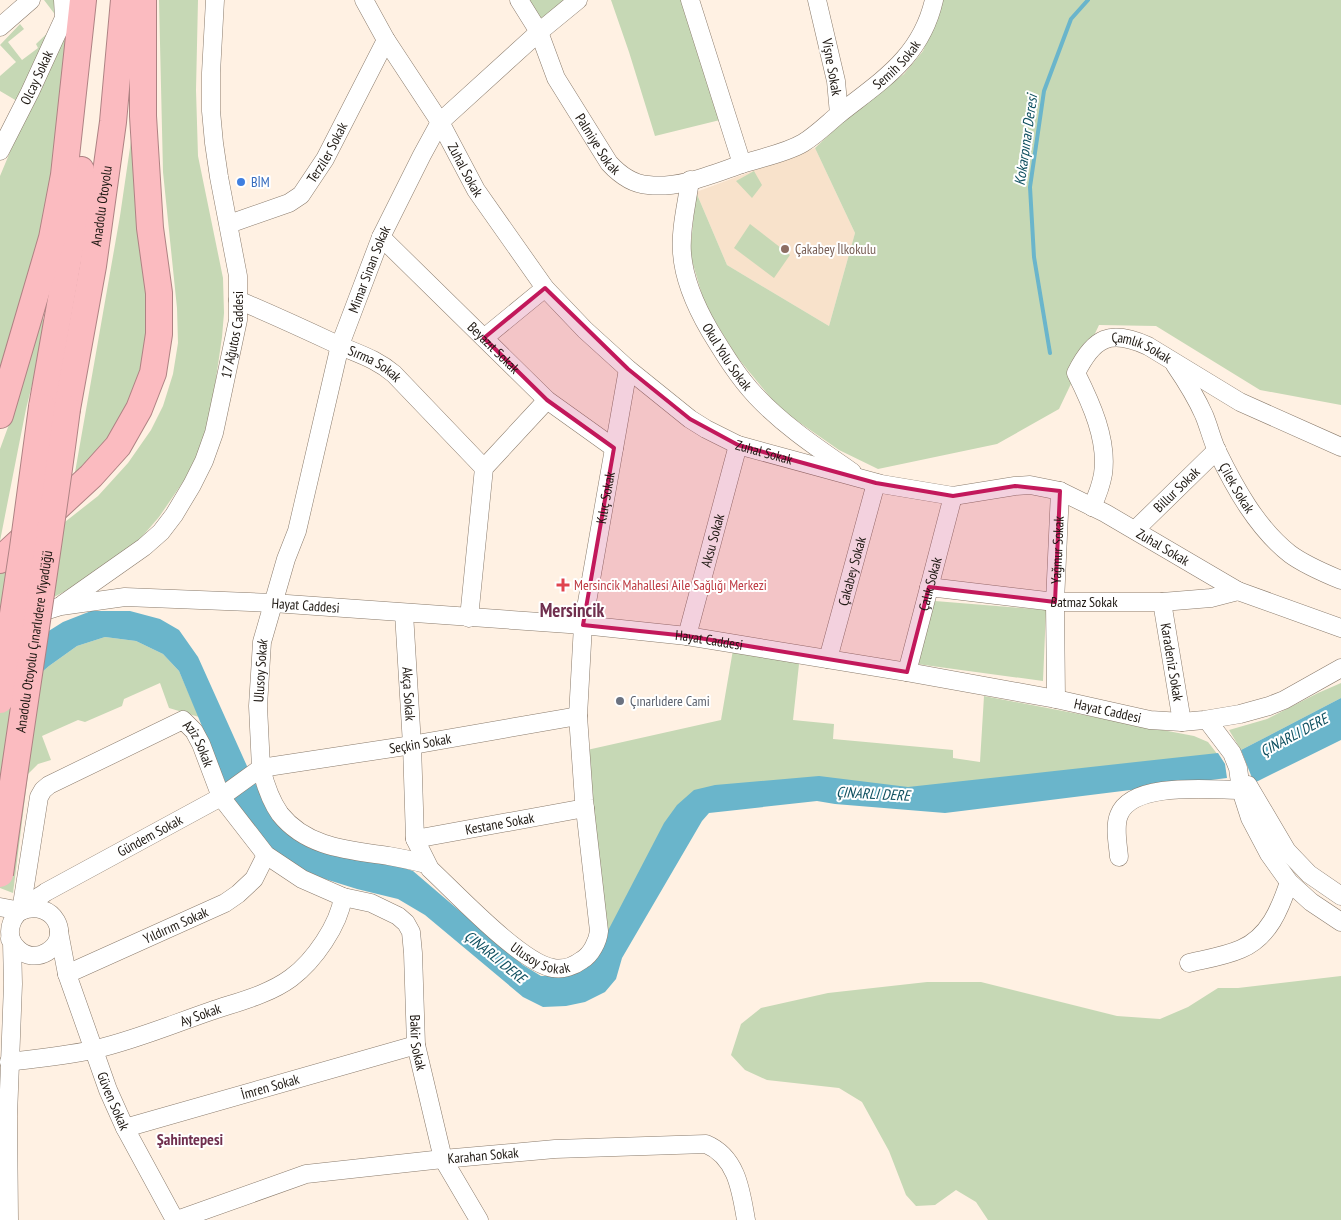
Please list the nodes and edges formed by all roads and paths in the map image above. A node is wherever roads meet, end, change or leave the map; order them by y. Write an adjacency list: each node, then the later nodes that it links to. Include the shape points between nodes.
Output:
1 (32, 0): 14 (street)
2 (63, 0): 19 (street, Olcay Sokak, via 64,18)
3 (82, 0): 33 (highway, via 64,175 52,238)
4 (98, 0): 31 (highway, Anadolu Otoyolu, via 77,208)
5 (124, 0): 32 (highway, Anadolu Otoyolu, via 113,122 95,257)
6 (143, 0): 44 (highway, via 143,116 150,228 159,293 159,334 153,374 139,409 118,446 91,476)
7 (216, 0): 22 (street, 17 Ağutos Caddesi, via 212,111 214,143)
8 (364, 0): 16 (street, Zuhal Sokak)
9 (519, 0): 15 (street, Palmiye Sokak)
10 (578, 0): 15 (street, Mimar Sinan Sokak)
11 (690, 0): 20 (street)
12 (817, 0): 17 (street, Vişne Sokak, via 836,81)
13 (934, 0): 17 (street, Semih Sokak, via 924,29 909,55)
14 (0, 27)
15 (539, 32): 18 (street, Mimar Sinan Sokak); 21 (street, Palmiye Sokak, via 556,78 619,174 647,185 661,186)
16 (386, 40): 18 (street, Zuhal Sokak); 22 (street, Terziler Sokak, via 325,159 301,194 288,203)
17 (839, 114): 20 (street, Vişne Sokak, via 802,144)
18 (440, 122): 23 (street, Mimar Sinan Sokak); 24 (street, Zuhal Sokak, via 476,190)
19 (0, 151)
20 (742, 164): 21 (street, Palmiye Sokak)
21 (690, 180): 39 (street, Okul Yolu Sokak, via 682,252 690,290 702,317 736,373 756,396 798,434)
22 (228, 224): 25 (street, 17 Ağutos Caddesi, via 238,276)
23 (381, 236): 26 (street, Beyazıt Sokak); 27 (street, Mimar Sinan Sokak)
24 (545, 288): 26 (street); 29 (street, Zuhal Sokak)
25 (238, 300): 27 (street, Sırma Sokak); 51 (street, 17 Ağutos Caddesi, via 238,320 214,433 204,461 174,515 144,547)
26 (484, 338): 30 (street, Beyazıt Sokak)
27 (340, 345): 38 (street, Sırma Sokak, via 367,355 394,374); 50 (street, Mimar Sinan Sokak, via 297,531)
28 (1172, 361): 35 (street, Çamlık Sokak, via 1240,402); 37 (street, Çilek Sokak, via 1190,388); 42 (street, Çamlık Sokak, via 1133,339 1118,337 1093,346 1085,354 1076,373 1086,392 1104,454 1100,489)
29 (628, 369): 34 (street, Zuhal Sokak, via 690,419); 36 (street, Kılıç Sokak)
30 (547, 400): 36 (street, Beyazıt Sokak); 38 (street)
31 (42, 407): 62 (highway, Anadolu Otoyolu Çınarlıdere Viyadüğü, bridge)
32 (67, 409): 77 (highway, Anadolu Otoyolu Çınarlıdere Viyadüğü, bridge)
33 (0, 415)
34 (738, 445): 39 (street, Zuhal Sokak); 57 (street, Aksu Sokak)
35 (1341, 447)
36 (614, 448): 54 (street, Kılıç Sokak)
37 (1217, 450): 43 (street, Billur Sokak); 45 (street, Çilek Sokak, via 1245,500 1272,538 1291,555)
38 (484, 468): 53 (street)
39 (870, 481): 41 (street, Zuhal Sokak); 58 (street, Çakabey Sokak)
40 (1060, 491): 41 (street, Zuhal Sokak, via 1023,485); 42 (street, Zuhal Sokak); 48 (street, Yağmur Sokak)
41 (953, 496): 46 (street, Çalık Sokak)
42 (1092, 507): 43 (street, Zuhal Sokak)
43 (1135, 530): 47 (street, Zuhal Sokak)
44 (0, 560)
45 (1341, 580)
46 (929, 587): 48 (street, Batmaz Sokak); 60 (street, Çalık Sokak)
47 (1238, 590): 49 (street, Batmaz Sokak, via 1211,598); 55 (street, Zuhal Sokak)
48 (1055, 602): 49 (street, Batmaz Sokak); 61 (street, Yağmur Sokak)
49 (1162, 602): 65 (street, Karadeniz Sokak)
50 (273, 604): 51 (street, Hayat Caddesi, via 126,597); 52 (street, Hayat Caddesi); 68 (street, Ulusoy Sokak, via 262,642)
51 (60, 606): 56 (street)
52 (404, 613): 53 (street, Hayat Caddesi); 66 (street, Akça Sokak)
53 (469, 618): 54 (street, Hayat Caddesi)
54 (584, 625): 57 (street, Hayat Caddesi); 63 (street, Ulusoy Sokak)
55 (1341, 628)
56 (0, 629)
57 (686, 636): 58 (street, Hayat Caddesi)
58 (828, 659): 60 (street, Hayat Caddesi)
59 (1341, 668): 64 (street, Hayat Caddesi, via 1284,700)
60 (907, 672): 61 (street, Hayat Caddesi)
61 (1056, 699): 65 (street, Hayat Caddesi, via 1150,720)
62 (0, 700)
63 (578, 716): 66 (street, Seçkin Sokak); 71 (street, Ulusoy Sokak)
64 (1208, 720): 65 (street, Hayat Caddesi); 67 (street, via 1232,753)
65 (1182, 722)
66 (412, 745): 68 (street, Seçkin Sokak); 72 (street, Akça Sokak)
67 (1238, 768): 69 (street); 80 (street, via 1287,851 1310,874)
68 (256, 771): 70 (street, Gündem Sokak); 76 (street, Ulusoy Sokak, via 280,814 305,835 340,849)
69 (1241, 790): 75 (street, via 1171,790 1131,800 1118,817); 78 (street, via 1250,818 1269,854)
70 (225, 794): 73 (street, Aziz Sokak, via 194,731 183,720 42,790); 74 (street, Aziz Sokak); 79 (street, Gündem Sokak)
71 (585, 808): 72 (street, Kestane Sokak); 76 (street, Ulusoy Sokak, via 599,931 585,958 568,967 545,966 509,942)
72 (415, 839): 76 (street, Akça Sokak)
73 (31, 853): 79 (street, Aziz Sokak); 83 (street, Aziz Sokak)
74 (266, 855): 81 (street, Aziz Sokak, via 302,879); 90 (street, Yıldırım Sokak, via 254,879 226,903)
75 (1120, 857)
76 (426, 864)
77 (0, 874)
78 (1289, 882): 84 (street); 89 (street, via 1280,909 1254,942 1240,950)
79 (46, 892): 83 (street, Gündem Sokak); 85 (street, Aziz Sokak)
80 (1341, 896)
81 (343, 897): 92 (street, Bakir Sokak, via 385,909 398,916 411,932); 93 (street, Ay Sokak, via 336,922 318,950 291,978 277,987)
82 (0, 907): 83 (street)
83 (21, 911): 85 (street, via 37,907 44,909); 87 (street, via 12,921)
84 (1341, 922)
85 (57, 924): 88 (street, via 56,943 51,950); 90 (street, Güven Sokak)
86 (0, 927): 87 (street)
87 (12, 942): 88 (street, via 22,953); 91 (street)
88 (37, 956): 90 (street); 91 (street)
89 (1189, 963)
90 (67, 974): 93 (street, Güven Sokak)
91 (13, 984): 94 (street)
92 (416, 1045): 95 (street, İmren Sokak); 96 (street, Bakir Sokak)
93 (94, 1050): 94 (street, Ay Sokak); 95 (street, Güven Sokak)
94 (9, 1062): 97 (street)
95 (125, 1128): 98 (street, Güven Sokak)
96 (443, 1158): 98 (street, Karahan Sokak, via 306,1174); 99 (street, Bakir Sokak); 100 (street, Karahan Sokak, via 555,1149 706,1144 721,1153 735,1173)
97 (9, 1220)
98 (176, 1220)
99 (479, 1220)
100 (746, 1220)

